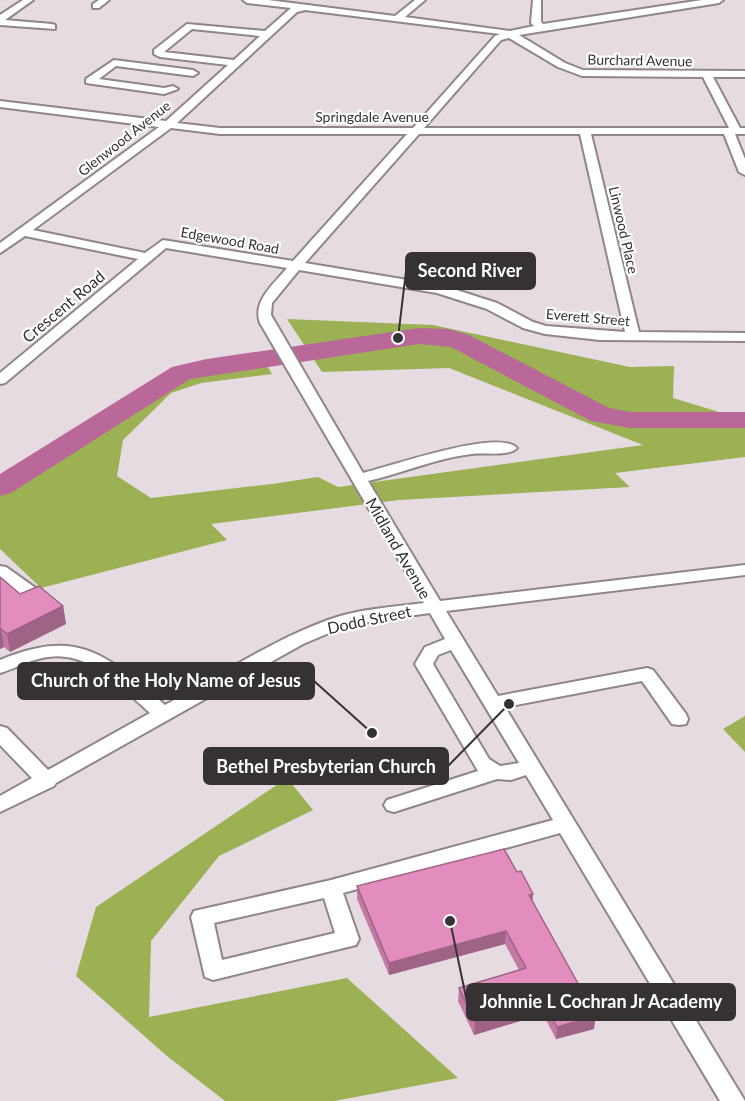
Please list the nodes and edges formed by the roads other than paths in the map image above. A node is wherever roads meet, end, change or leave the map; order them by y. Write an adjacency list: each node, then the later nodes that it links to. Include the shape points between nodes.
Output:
1 (29, 0): 10 (street)
2 (105, 0): 8 (street)
3 (247, 0): 7 (street)
4 (421, 0): 9 (street)
5 (537, 0): 12 (street, via 536,23)
6 (719, 0): 12 (street)
7 (312, 4): 9 (street); 14 (street, Glenwood Avenue, via 294,10)
8 (96, 6)
9 (398, 18): 13 (street)
10 (0, 20): 11 (street)
11 (52, 27)
12 (541, 27): 13 (street)
13 (509, 33): 20 (street, Burchard Avenue, via 582,73); 27 (street, Midland Avenue, via 495,40)
14 (267, 34): 16 (street, Glenwood Avenue); 16 (street, via 190,26 157,52)
15 (114, 63): 17 (street); 18 (street); 23 (street)
16 (235, 63): 19 (street, Glenwood Avenue)
17 (92, 66)
18 (200, 72): 19 (street); 24 (street, via 171,81)
19 (224, 73): 24 (street, Glenwood Avenue)
20 (707, 74): 21 (street, Burchard Avenue); 29 (street)
21 (745, 74)
22 (78, 77): 23 (street)
23 (90, 81): 24 (street)
24 (186, 92): 26 (street, Glenwood Avenue)
25 (0, 104): 26 (street, Springdale Avenue)
26 (168, 125): 27 (street, Springdale Avenue, via 220,132); 31 (street, Glenwood Avenue)
27 (414, 131): 28 (street, Springdale Avenue); 34 (street, Midland Avenue)
28 (585, 131): 29 (street, Springdale Avenue); 35 (street, Linwood Place)
29 (736, 131): 30 (street)
30 (745, 172)
31 (23, 232): 32 (street, Glenwood Avenue); 33 (street)
32 (0, 249)
33 (147, 257): 34 (street, Edgewood Road, via 163,244); 37 (street, Crescent Road)
34 (295, 267): 35 (street, Everett Street, via 439,289 492,306 528,326 545,330); 39 (street, Midland Avenue, via 266,302 267,322)
35 (633, 337): 36 (street, Everett Street)
36 (745, 337)
37 (0, 380)
38 (509, 448): 39 (street, via 491,446 442,453 386,474)
39 (359, 478): 43 (street, Midland Avenue)
40 (745, 570): 43 (street, Dodd Street)
41 (0, 571): 42 (street)
42 (38, 598)
43 (434, 606): 44 (street, Midland Avenue); 47 (street, Dodd Street, via 358,618 315,631)
44 (456, 643): 46 (street, Midland Avenue); 51 (street, via 434,648 424,664 482,764)
45 (0, 668): 47 (street, via 43,651 81,652 108,668)
46 (493, 703): 48 (street, via 647,674); 50 (street, Midland Avenue)
47 (164, 714): 52 (street, Dodd Street)
48 (679, 719)
49 (0, 733): 52 (street)
50 (531, 767): 51 (street); 55 (street, Midland Avenue)
51 (495, 773): 54 (street)
52 (47, 781): 53 (street, Dodd Street)
53 (0, 805)
54 (394, 805)
55 (566, 824): 56 (street); 57 (street, Midland Avenue)
56 (331, 888): 56 (street, via 348,939 213,971 202,917)
57 (733, 1101)

